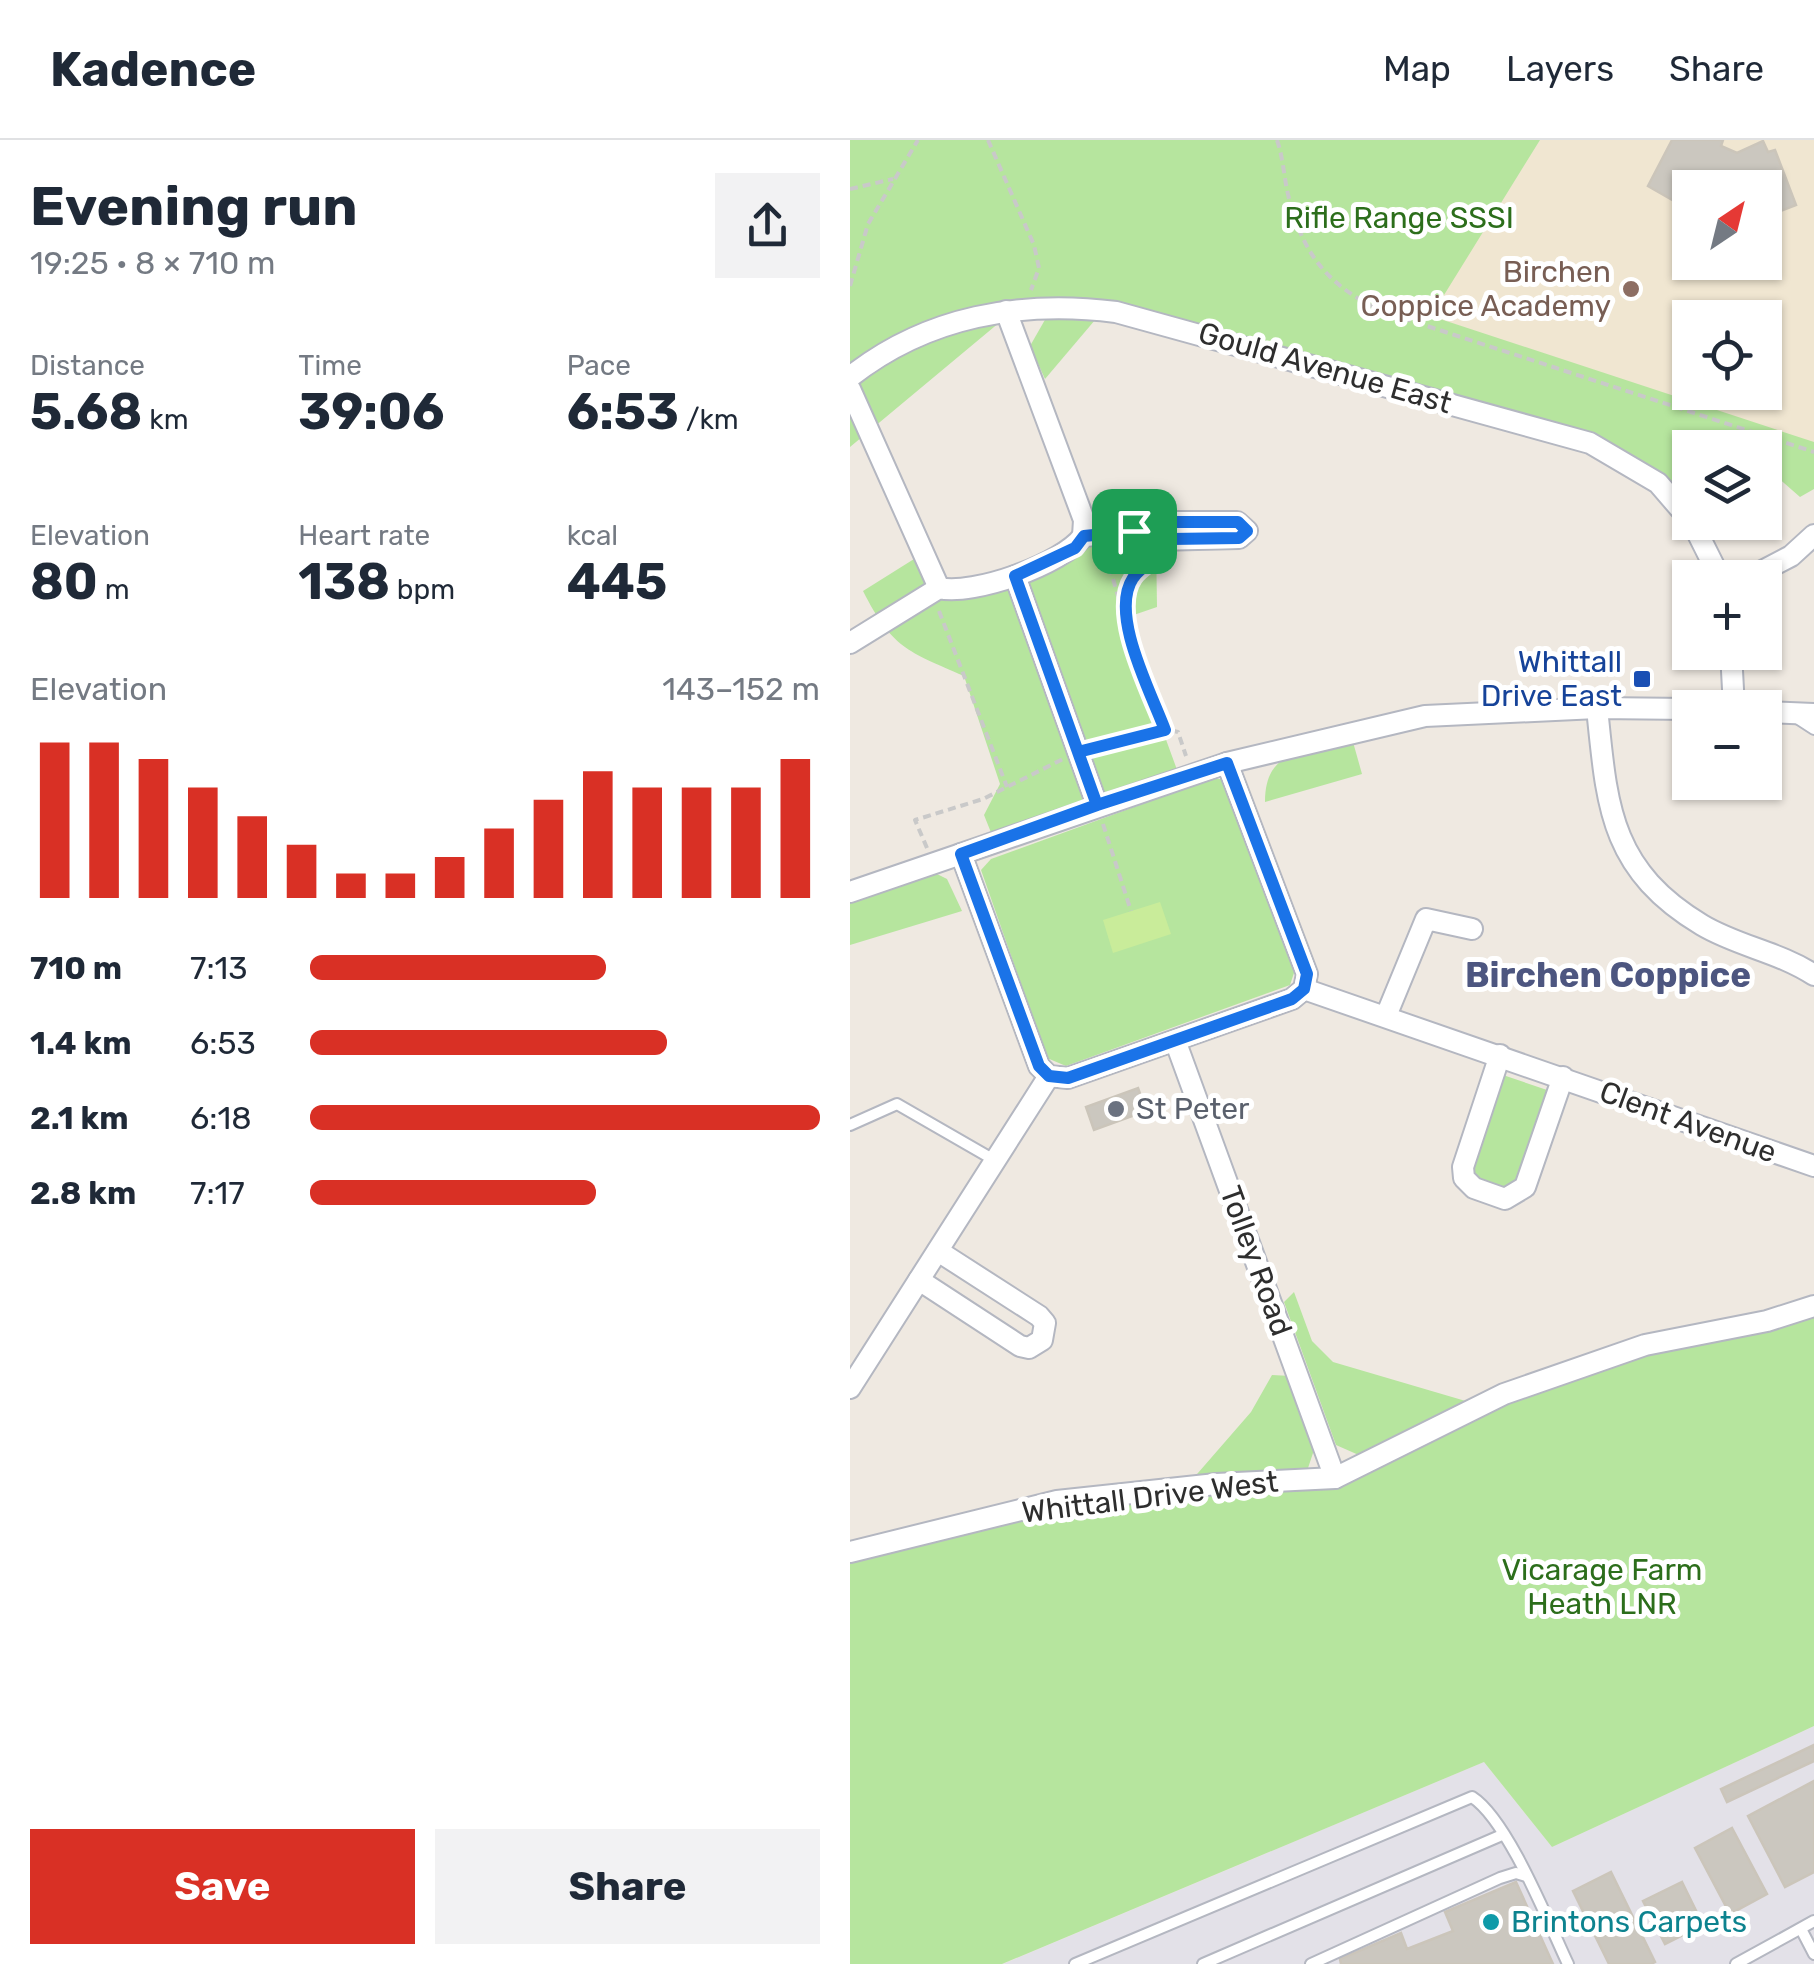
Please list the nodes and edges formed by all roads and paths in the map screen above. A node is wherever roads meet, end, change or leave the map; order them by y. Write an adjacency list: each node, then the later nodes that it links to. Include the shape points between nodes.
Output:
1 (918, 140): 4 (path)
2 (988, 140): 7 (path, via 1039,268)
3 (1277, 140): 10 (path, via 1290,203 1311,252 1330,282 1352,297)
4 (893, 179): 5 (path); 6 (path, via 868,224)
5 (850, 188)
6 (850, 286)
7 (1013, 309): 8 (street, Gould Avenue East, via 933,330); 11 (street, Gould Avenue East, via 1074,307 1148,319 1573,438 1641,470); 14 (street)
8 (850, 378)
9 (850, 389): 19 (street)
10 (1814, 452)
11 (1672, 502)
12 (1134, 531): 14 (street); 15 (street); 15 (street, via 1158,522 1238,522 1247,531 1239,538)
13 (1814, 535): 17 (street)
14 (1084, 536): 18 (street, via 1075,548)
15 (1170, 539): 20 (path, via 1167,551 1133,578)
16 (1108, 544): 20 (path)
17 (1782, 561)
18 (1015, 576): 19 (street, via 954,592); 29 (street)
19 (935, 590): 21 (street); 32 (path)
20 (1122, 612): 28 (path)
21 (850, 643)
22 (1597, 708): 23 (street); 31 (street, via 1425,716); 39 (street, via 1608,809 1641,877 1703,926)
23 (1672, 709)
24 (1782, 713): 25 (street)
25 (1790, 713): 26 (street); 27 (lane)
26 (1814, 714)
27 (1814, 729)
28 (1165, 730): 29 (path); 30 (path, via 1178,732)
29 (1078, 752): 32 (path); 33 (street)
30 (1187, 761)
31 (1227, 763): 33 (street); 40 (street, via 1307,974)
32 (1007, 787): 35 (path, via 915,820)
33 (1097, 805): 34 (street); 37 (path)
34 (961, 854): 35 (street); 44 (street, via 1039,1066)
35 (933, 864): 36 (street)
36 (850, 892)
37 (1131, 911)
38 (1472, 929): 41 (street, via 1426,919)
39 (1814, 974)
40 (1304, 989): 41 (street, Clent Avenue); 42 (street)
41 (1386, 1016): 43 (street, Clent Avenue)
42 (1176, 1043): 44 (street, via 1068,1078); 53 (street, Tolley Road)
43 (1500, 1055): 45 (street, Clent Avenue); 45 (street, Clent Avenue, via 1463,1166 1464,1178 1490,1195 1505,1199 1525,1187)
44 (1049, 1076): 47 (street)
45 (1562, 1077): 48 (street, Clent Avenue)
46 (850, 1125): 47 (lane, via 896,1104)
47 (997, 1162): 49 (street)
48 (1814, 1166)
49 (938, 1250): 50 (street); 50 (street, via 1039,1316 1045,1323 1042,1340 1020,1346)
50 (919, 1280): 52 (street)
51 (1814, 1306): 53 (street, via 1645,1344 1504,1394)
52 (850, 1388)
53 (1336, 1478): 54 (street, Whittall Drive West, via 1056,1501)
54 (850, 1552)
55 (1502, 1835): 56 (lane); 60 (lane, via 1472,1798); 61 (lane)
56 (1526, 1877): 62 (lane, via 1500,1878); 63 (lane)
57 (1814, 1921): 58 (lane)
58 (1801, 1929): 59 (lane); 64 (lane)
59 (1814, 1954)
60 (1076, 1964)
61 (1203, 1964)
62 (1311, 1964)
63 (1568, 1964)
64 (1736, 1964)

